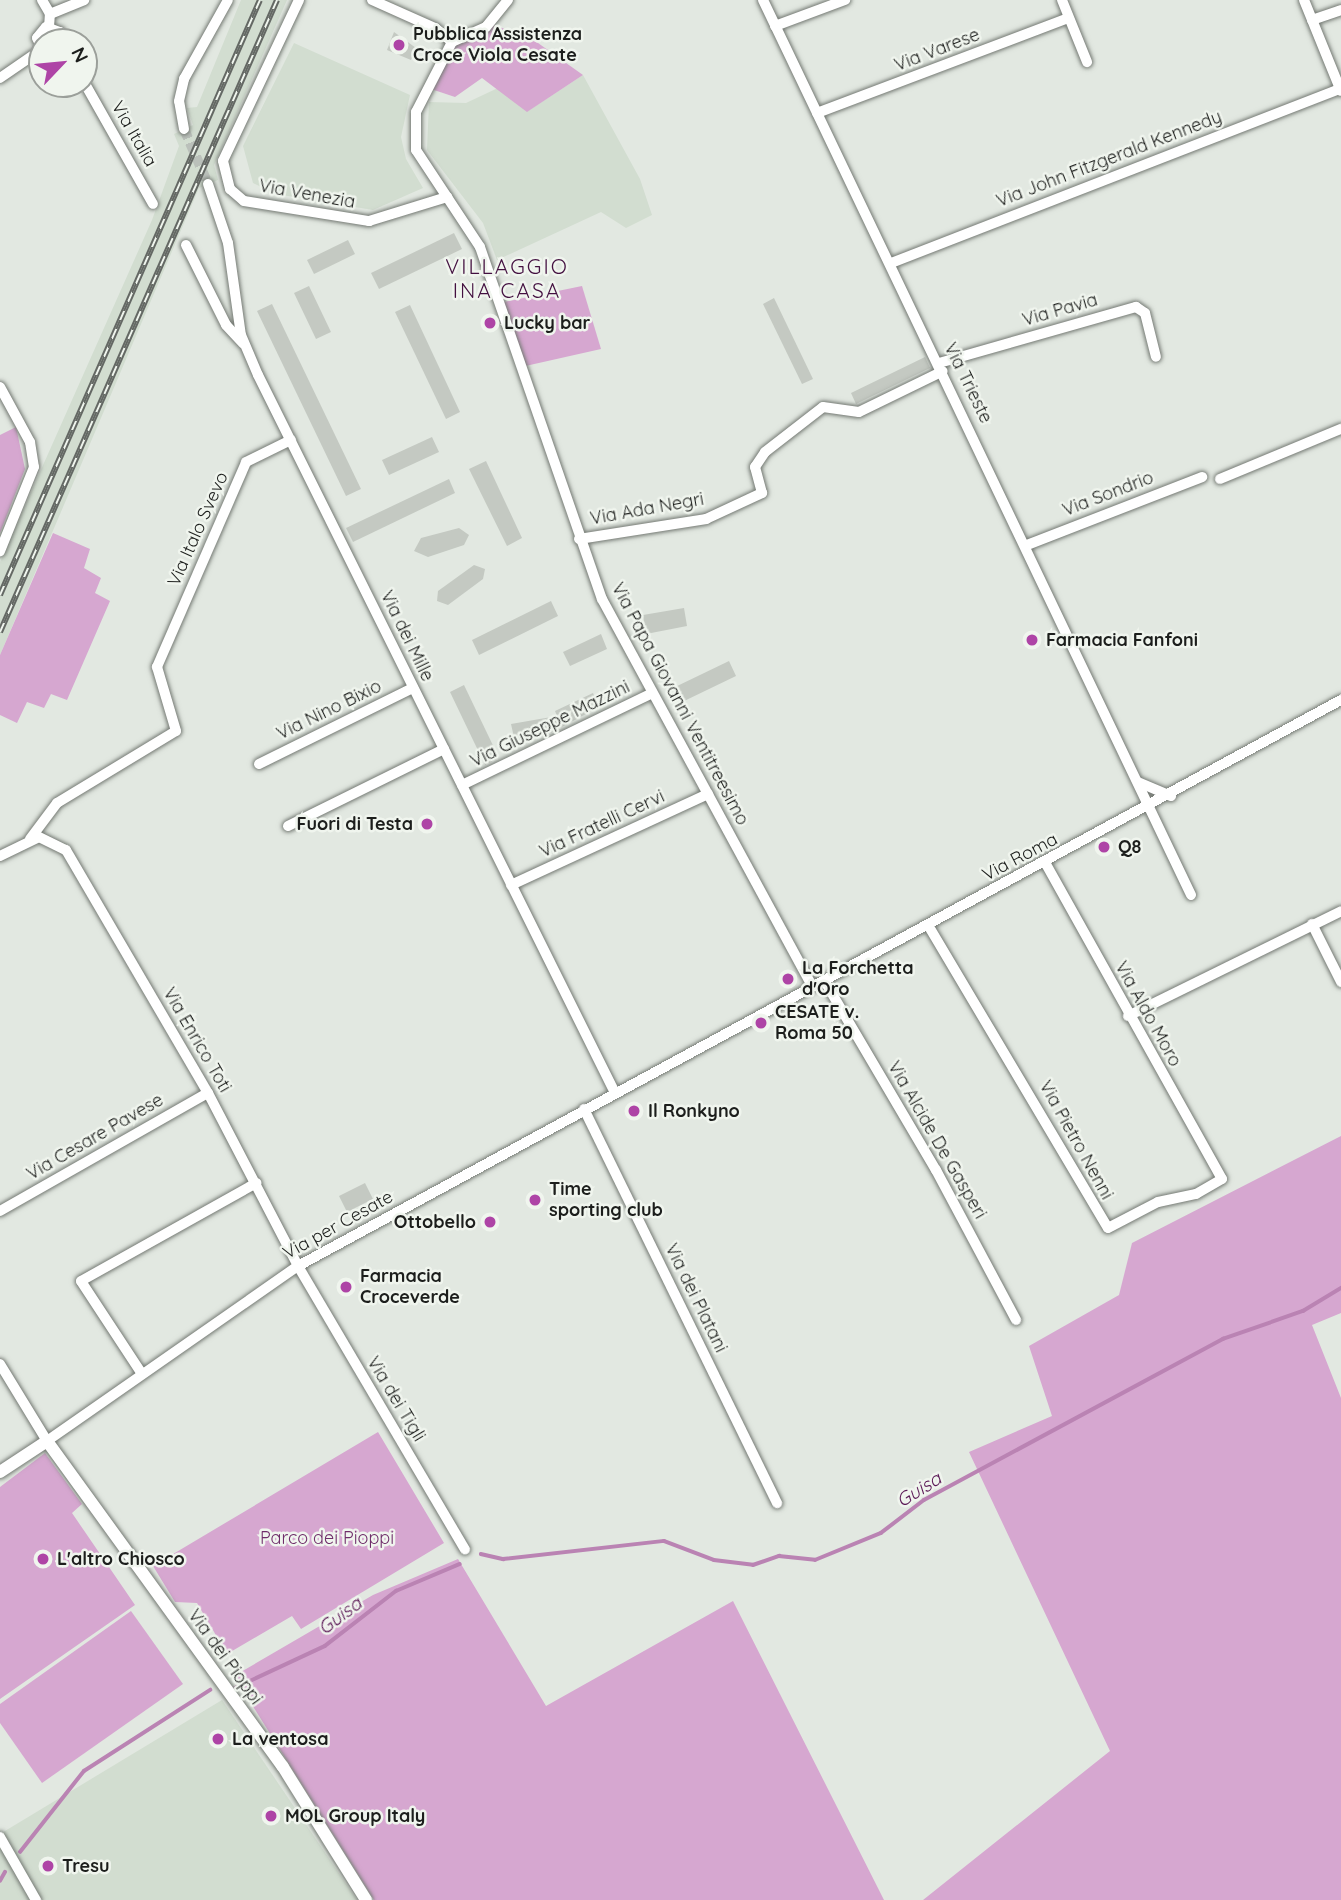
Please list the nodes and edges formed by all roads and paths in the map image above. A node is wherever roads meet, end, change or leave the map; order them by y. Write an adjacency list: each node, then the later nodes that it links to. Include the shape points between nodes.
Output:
1 (42, 0): 12 (street)
2 (84, 0): 12 (street)
3 (228, 0): 24 (street, via 184,79 179,102)
4 (299, 0): 26 (street, Via Venezia, via 223,161 230,189 244,201 369,221)
5 (372, 0): 17 (street, via 441,30)
6 (508, 0): 17 (street, via 486,27)
7 (763, 0): 15 (street, Via Trieste)
8 (845, 0): 15 (street)
9 (1062, 0): 13 (street)
10 (1304, 0): 14 (street)
11 (1341, 10): 14 (street)
12 (50, 14): 16 (street)
13 (1069, 18): 19 (street); 23 (street, Via Varese)
14 (1312, 20): 21 (street)
15 (775, 26): 23 (street, Via Trieste)
16 (49, 27)
17 (452, 42): 26 (street, via 422,93 413,136 421,164)
18 (28, 59): 20 (street)
19 (1087, 62)
20 (0, 78)
21 (1341, 90): 29 (street, Via John Fitzgerald Kennedy)
22 (93, 98): 27 (street, Via Italia)
23 (817, 113): 29 (street, Via Trieste)
24 (184, 129)
25 (208, 184): 30 (street, Via dei Mille, via 228,243)
26 (447, 197): 38 (street, Via Papa Giovanni Ventitreesimo, via 466,219 485,258)
27 (153, 204)
28 (186, 245): 30 (street, via 226,325)
29 (891, 263): 32 (street, Via Trieste)
30 (244, 344): 35 (street, Via dei Mille)
31 (1156, 357): 32 (street, Via Pavia, via 1145,313 1136,307)
32 (941, 367): 38 (street, Via Ada Negri, via 859,412 823,407 755,467 762,493 706,519); 39 (street, Via Trieste)
33 (0, 387): 40 (street, via 30,442 34,467)
34 (1341, 429): 37 (street)
35 (291, 440): 41 (street, Via dei Mille); 51 (street, Via Italo Svevo, via 246,462 162,655 157,675 176,731)
36 (1202, 477): 39 (street, Via Sondrio)
37 (1220, 479)
38 (579, 539): 42 (street, Via Papa Giovanni Ventitreesimo, via 602,599)
39 (1027, 545): 46 (street, Via Trieste)
40 (0, 551)
41 (413, 688): 44 (street, Via dei Mille); 45 (street, Via Nino Bixio)
42 (652, 693): 47 (street, Via Giuseppe Mazzini); 48 (street, Via Papa Giovanni Ventitreesimo)
43 (1341, 701): 49 (street, Via Roma)
44 (444, 749): 47 (street, Via dei Mille); 52 (street)
45 (259, 764)
46 (1138, 782): 49 (street); 50 (street, Via Trieste)
47 (462, 785): 57 (street, Via dei Mille)
48 (708, 794): 57 (street, Via Fratelli Cervi); 64 (street, Via Papa Giovanni Ventitreesimo)
49 (1171, 796): 50 (street, Via Roma)
50 (1150, 806): 56 (street, Via Roma); 58 (street, Via Trieste)
51 (49, 810): 53 (street); 54 (street)
52 (288, 826)
53 (30, 839): 54 (street); 55 (street)
54 (52, 840): 68 (street, Via Enrico Toti, via 71,857)
55 (0, 856)
56 (1046, 864): 61 (street, Via Roma); 65 (street, Via Aldo Moro)
57 (511, 885): 67 (street, Via dei Mille)
58 (1191, 895)
59 (1341, 911): 60 (street)
60 (1312, 924): 63 (street); 65 (street)
61 (928, 925): 62 (street, Via Roma); 70 (street, Via Pietro Nenni, via 1108,1228 1158,1202 1196,1194)
62 (824, 979): 64 (street, Via Roma); 74 (street, Via Alcide De Gasperi, via 936,1170)
63 (1341, 982)
64 (812, 986): 66 (street, Via Roma)
65 (1128, 1016): 70 (street, Via Aldo Moro)
66 (712, 1039): 67 (street, Via per Cesate)
67 (614, 1091): 69 (street, Via per Cesate)
68 (208, 1093): 71 (street, Via Enrico Toti); 72 (street, Via Cesare Pavese)
69 (584, 1109): 73 (street, Via per Cesate); 79 (street, Via dei Platani)
70 (1222, 1179)
71 (256, 1183): 73 (street, Via Enrico Toti); 76 (street, via 81,1280)
72 (0, 1212)
73 (298, 1266): 76 (street, Via per Cesate); 80 (street, Via dei Tigli)
74 (1016, 1320)
75 (0, 1364): 77 (street)
76 (142, 1374): 77 (street, Via per Cesate)
77 (47, 1441): 78 (street, Via per Cesate); 83 (street, Via dei Pioppi, via 283,1768)
78 (0, 1472)
79 (777, 1503)
80 (465, 1549)
81 (0, 1837): 82 (street)
82 (36, 1900)
83 (366, 1900)

